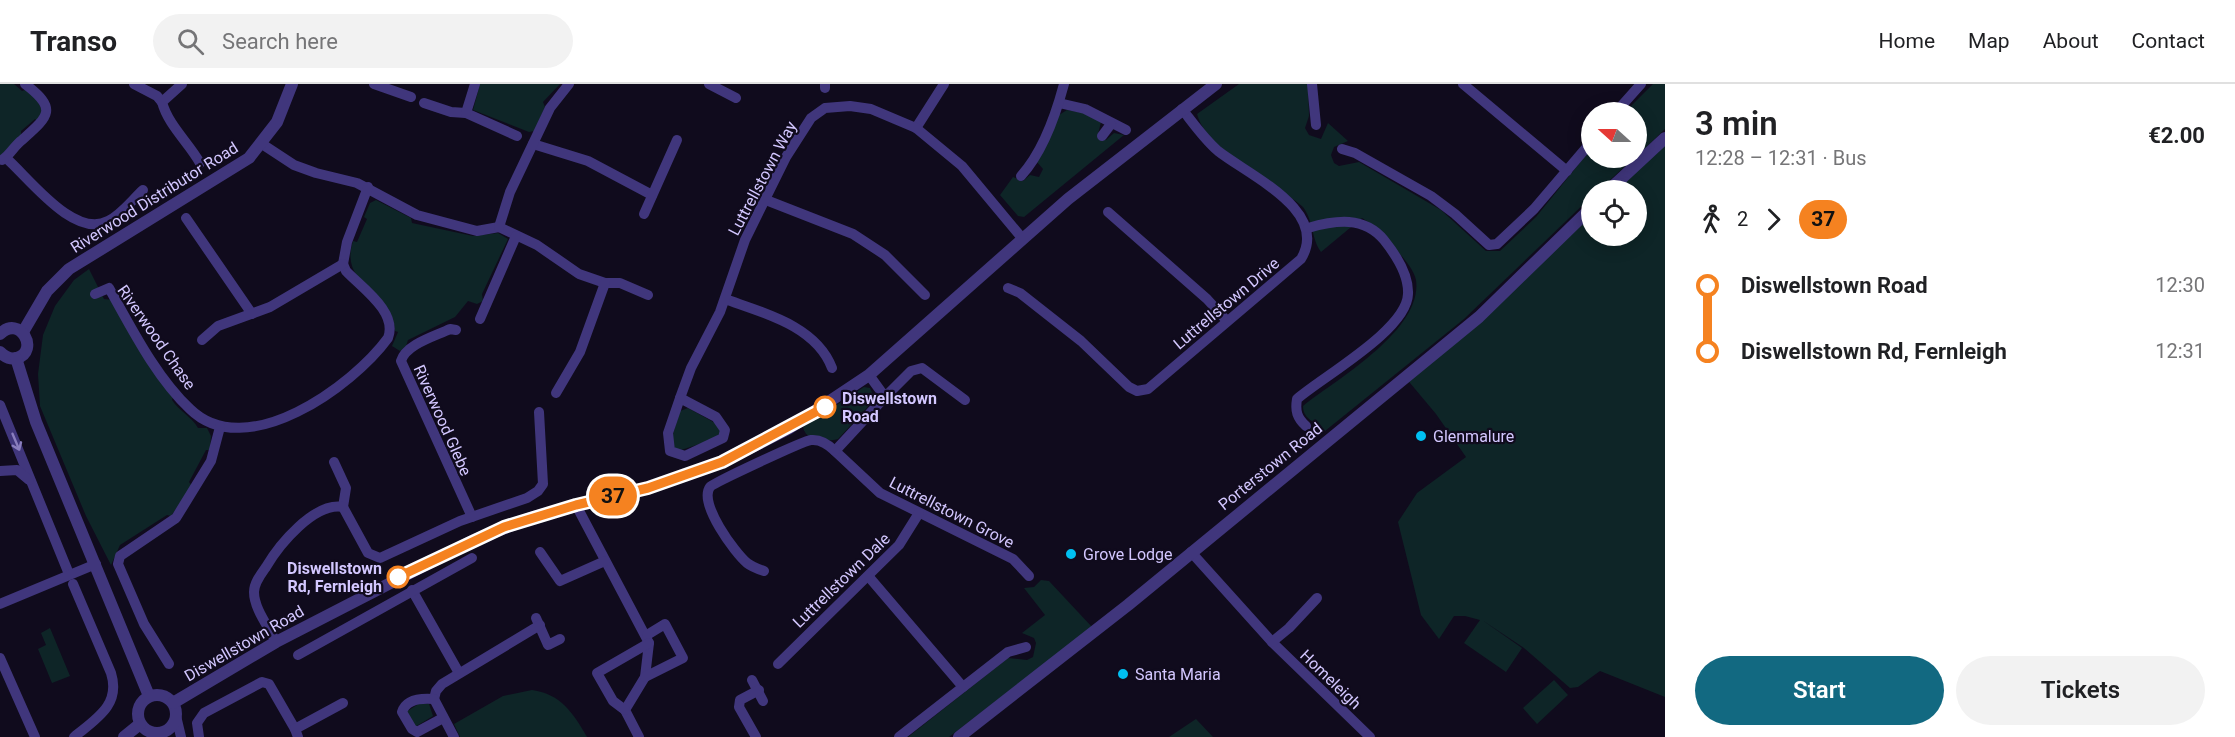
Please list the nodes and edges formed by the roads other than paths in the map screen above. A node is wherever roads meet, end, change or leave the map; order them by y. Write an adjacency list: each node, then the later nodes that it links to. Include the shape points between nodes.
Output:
1 (25, 84): 35 (street, via 44,100 46,117)
2 (134, 84): 17 (street)
3 (182, 84): 17 (street)
4 (292, 84): 31 (street, Riverwood Distributor Road, via 282,114)
5 (374, 84): 15 (street)
6 (475, 84): 22 (street)
7 (569, 84): 32 (street, via 553,103)
8 (709, 84): 16 (street)
9 (944, 84): 25 (street)
10 (1064, 84): 20 (street)
11 (1216, 84): 21 (street, Diswellstown Road)
12 (1312, 84): 24 (street)
13 (1463, 84): 37 (street)
14 (1634, 86): 18 (street)
15 (411, 97)
16 (736, 98)
17 (162, 102): 36 (street)
18 (1623, 102)
19 (424, 103): 22 (street)
20 (1059, 103): 23 (street, via 1085,109); 38 (street, via 1034,170)
21 (1182, 109): 49 (street, via 1215,148 1299,212); 51 (street, Diswellstown Road)
22 (466, 113): 27 (street)
23 (1111, 124): 26 (street); 28 (street)
24 (1316, 125)
25 (916, 128): 43 (street, Luttrellstown Way, via 871,109 825,108 801,132); 51 (street, Luttrellstown Way, via 962,166)
26 (1126, 130)
27 (517, 136)
28 (1102, 136)
29 (1665, 138): 39 (street)
30 (677, 140): 42 (street)
31 (262, 144): 40 (street, via 306,170); 64 (street, Riverwood Distributor Road, via 237,168 69,269 47,291)
32 (533, 144): 42 (street, via 588,161); 48 (street, via 510,192)
33 (1342, 149): 37 (street, via 1431,196 1488,245 1497,244 1520,224)
34 (1581, 154): 37 (street)
35 (3, 160): 41 (street, via 63,212 89,225 109,221)
36 (200, 163)
37 (1567, 171)
38 (1021, 176)
39 (1620, 180)
40 (368, 188): 48 (street, via 429,219 477,231); 52 (street, via 347,242)
41 (143, 190)
42 (652, 195): 45 (street)
43 (766, 200): 57 (street, via 853,234 885,255); 58 (street, Luttrellstown Way, via 742,247)
44 (1108, 212): 61 (street)
45 (644, 214)
46 (186, 218): 59 (street)
47 (1581, 218): 87 (street, Porterstown Road, via 1479,317)
48 (499, 227): 50 (street)
49 (1308, 228): 61 (street, Luttrellstown Drive, via 1307,248 1301,259); 76 (street, via 1350,221 1366,225 1383,239 1397,260 1407,280 1408,296 1402,313 1382,333 1342,369 1297,399 1295,410)
50 (516, 236): 53 (street, via 537,245 579,274); 60 (street)
51 (1022, 238): 69 (street, Diswellstown Road)
52 (343, 264): 59 (street); 77 (street, via 388,318 391,331 384,344 325,397 302,411 262,424)
53 (605, 283): 56 (street, via 620,283); 70 (street, via 580,352)
54 (1008, 288): 61 (street, Luttrellstown Drive, via 1035,303 1137,391 1148,389)
55 (95, 294): 77 (street, Riverwood Chase, via 110,288 141,347 190,410)
56 (648, 295)
57 (925, 295)
58 (725, 299): 68 (street, via 801,332 827,355); 72 (street, Luttrellstown Way)
59 (252, 314): 65 (street, via 218,326)
60 (480, 319)
61 (1227, 321)
62 (1, 330): 64 (street, via 14,328)
63 (456, 330): 85 (street, Riverwood Glebe, via 450,329 413,347 401,361)
64 (23, 332): 67 (street, Riverwood Distributor Road, via 27,348)
65 (202, 339)
66 (0, 352): 67 (street, via 7,358)
67 (16, 358): 90 (street, via 36,422)
68 (832, 368)
69 (869, 375): 71 (street); 82 (street, Diswellstown Road, via 788,429 722,462 648,488)
70 (556, 393)
71 (885, 397): 73 (street, via 911,371 922,368); 78 (street)
72 (680, 398): 72 (street, Luttrellstown Way, via 721,421 723,438 685,456 670,451 668,433)
73 (964, 400)
74 (0, 405): 81 (street, one-way to 81)
75 (539, 412): 85 (street, via 544,479 541,487 527,498)
76 (1306, 426)
77 (220, 427): 105 (street, via 210,461 176,518 120,556 118,564 144,624)
78 (835, 451): 84 (street, Luttrellstown Grove, via 871,487); 91 (street, via 819,440 804,442 709,488 710,508 733,549 748,564)
79 (334, 462): 83 (street, via 346,488)
80 (0, 471): 81 (street, via 17,470)
81 (29, 481): 94 (street)
82 (576, 505): 89 (street); 100 (street, Diswellstown Road, via 504,527 465,544)
83 (343, 507): 85 (street, via 368,553 380,558); 100 (street, via 297,526 281,543 255,585 256,604)
84 (919, 513): 92 (street, Luttrellstown Grove, via 1014,559); 93 (street, Luttrellstown Dale, via 906,536)
85 (472, 517)
86 (540, 552): 89 (street, via 560,581)
87 (1191, 552): 101 (street, Homeleigh); 131 (street, Porterstown Road)
88 (472, 558): 95 (street)
89 (605, 561): 99 (street)
90 (96, 564): 94 (street); 112 (street)
91 (764, 571)
92 (1029, 576)
93 (869, 577): 106 (street, Luttrellstown Dale); 110 (street)
94 (71, 579): 97 (street); 123 (street, via 114,687 107,709)
95 (412, 590): 103 (street); 107 (street)
96 (1317, 598): 101 (street)
97 (0, 604)
98 (560, 639): 107 (street, via 548,645 538,622)
99 (648, 639): 108 (street); 108 (street, via 665,624 683,658); 117 (street, via 597,673 613,701)
100 (276, 642): 116 (street, Diswellstown Road)
101 (1272, 642): 132 (street, Homeleigh)
102 (1026, 647): 110 (street, via 1008,652)
103 (298, 655)
104 (0, 658): 122 (street)
105 (169, 664)
106 (778, 664)
107 (459, 673): 113 (street, via 439,687)
108 (645, 677): 117 (street)
109 (752, 680): 111 (street)
110 (963, 687): 130 (street)
111 (759, 690): 114 (street); 129 (street, via 740,700 739,707)
112 (149, 696): 116 (street, via 162,695); 119 (street, via 137,711)
113 (434, 699): 118 (street); 118 (street, via 418,699 402,712 417,732)
114 (763, 701)
115 (343, 703): 120 (street)
116 (174, 710): 121 (street, via 171,727); 125 (street)
117 (625, 710): 128 (street)
118 (443, 718): 127 (street)
119 (140, 724): 121 (street); 124 (street)
120 (297, 733): 126 (street, via 268,684 262,682 201,716 196,727)
121 (156, 735)
122 (35, 737)
123 (74, 737)
124 (124, 737)
125 (181, 737)
126 (199, 737)
127 (454, 737)
128 (639, 737)
129 (756, 737)
130 (899, 737)
131 (959, 737)
132 (1370, 737)

